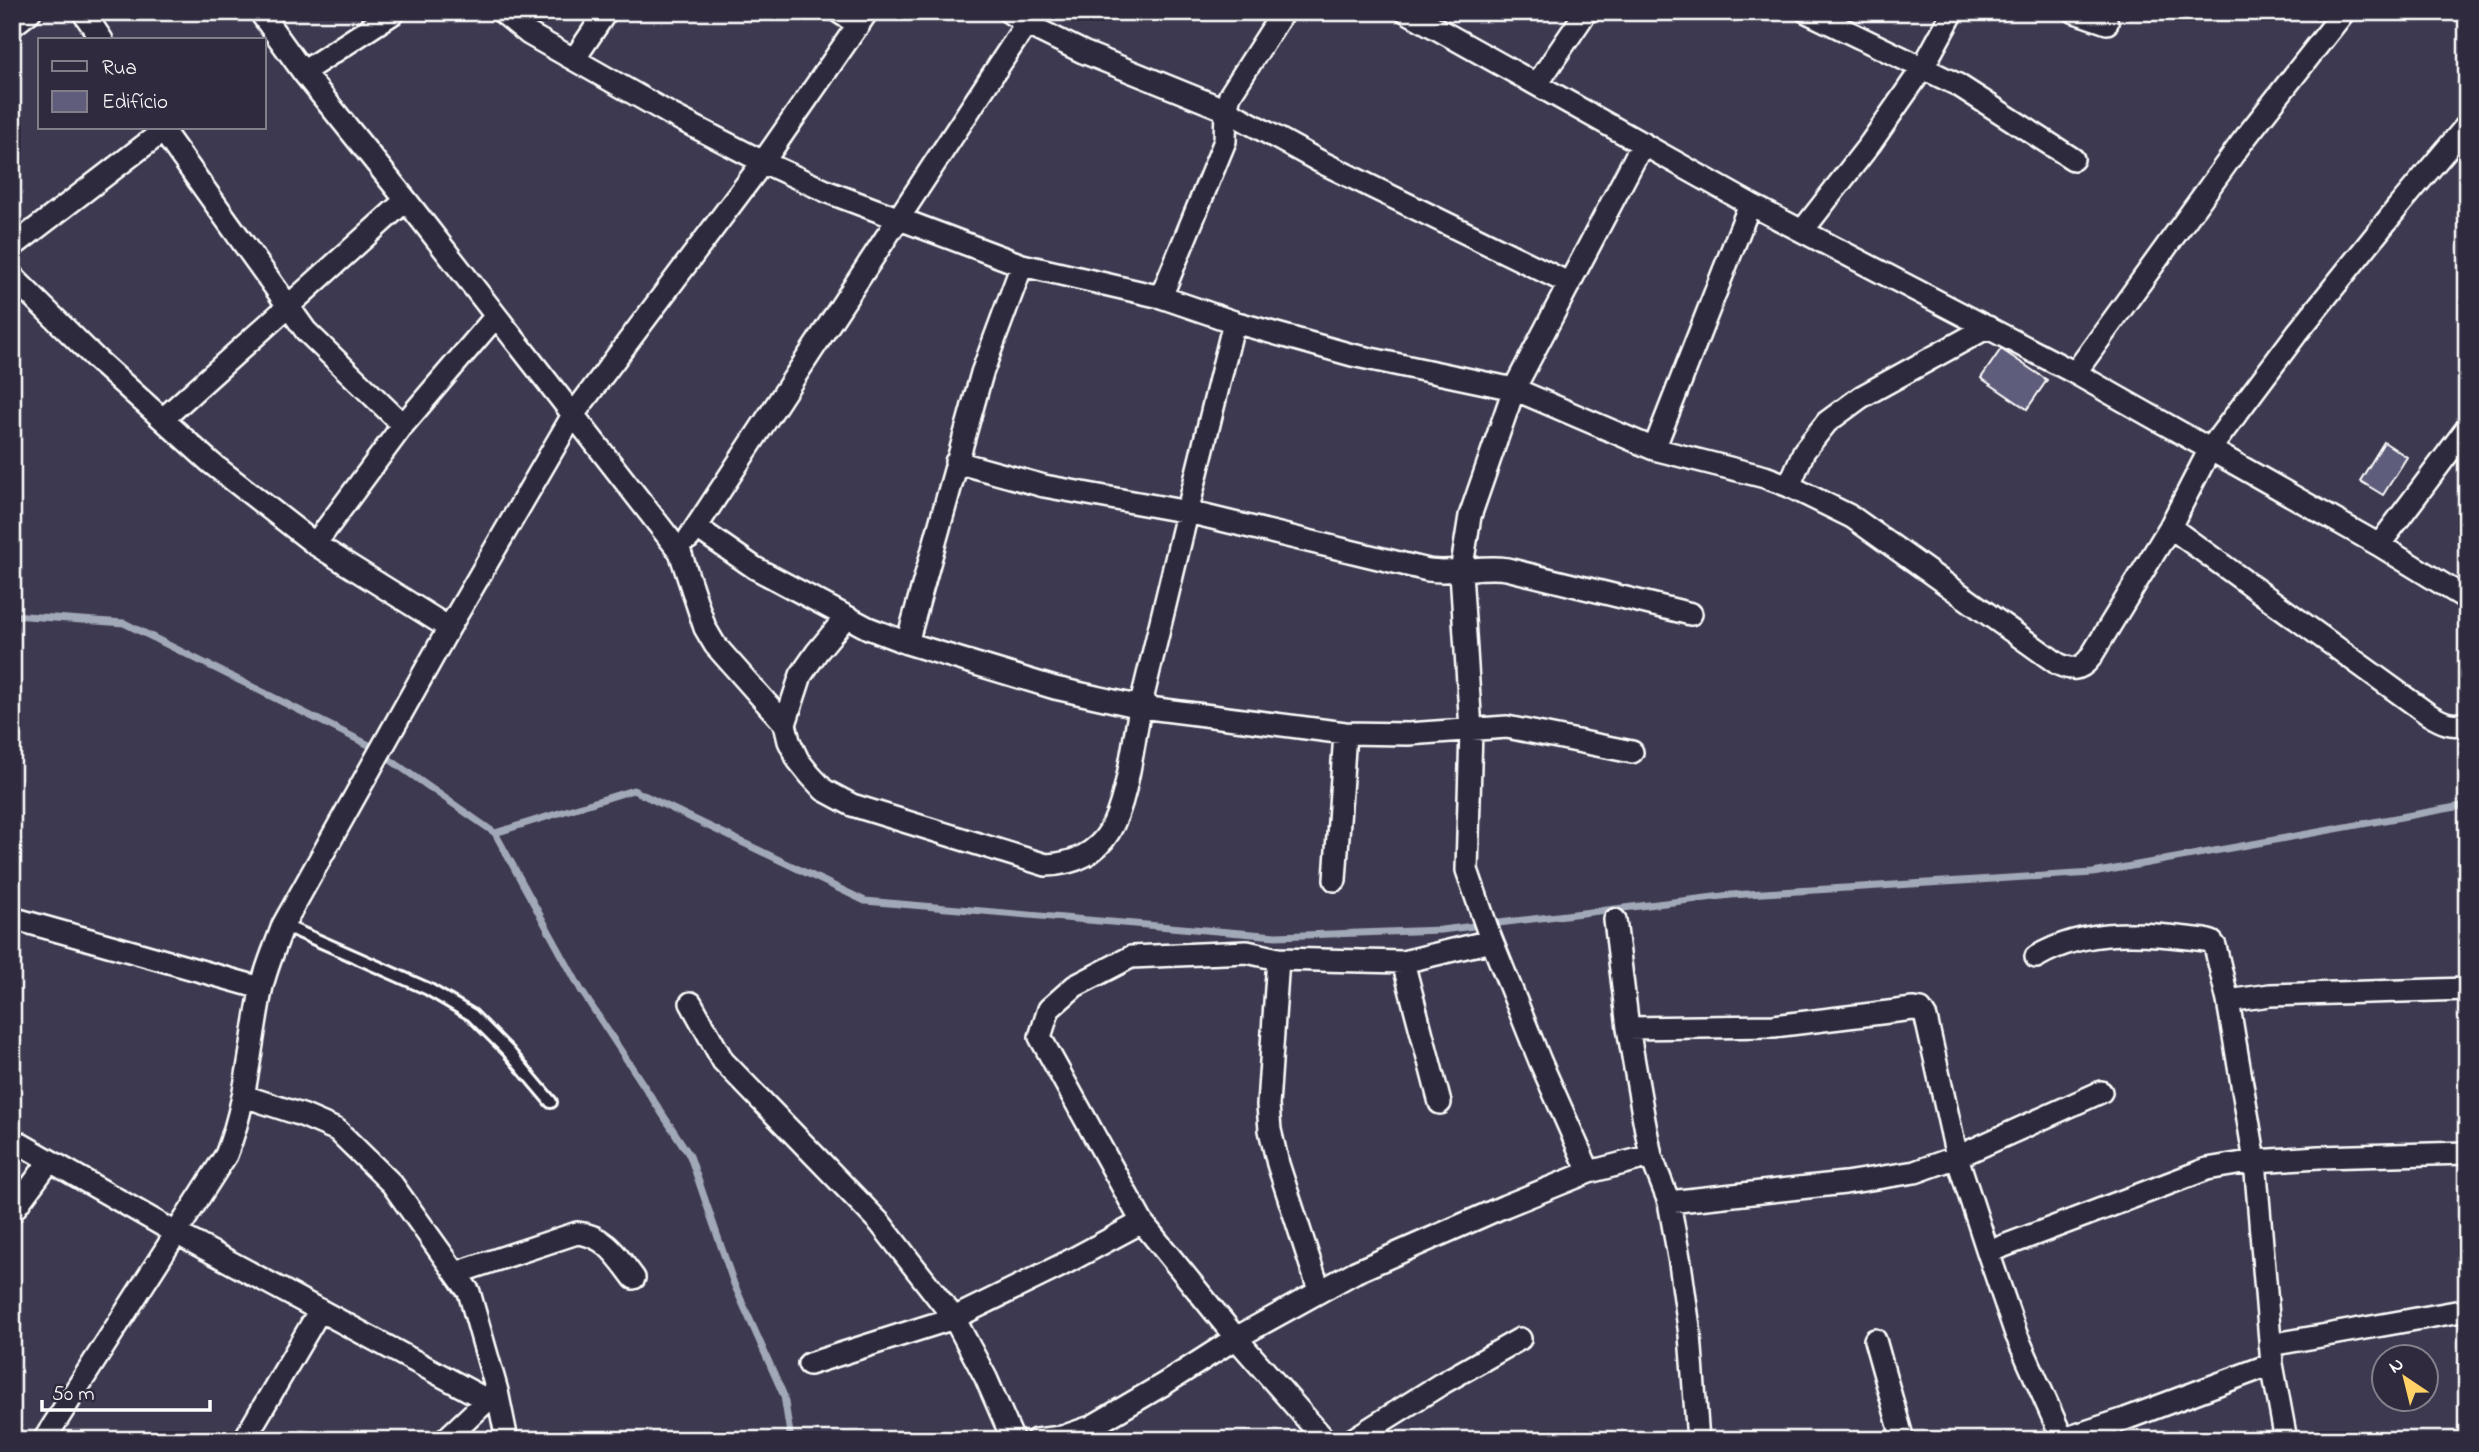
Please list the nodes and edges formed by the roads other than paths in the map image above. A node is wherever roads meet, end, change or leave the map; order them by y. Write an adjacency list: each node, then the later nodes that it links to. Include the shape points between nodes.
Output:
1 (30, 12): 18 (street)
2 (83, 12): 19 (street)
3 (260, 12): 22 (street)
4 (395, 12): 22 (street)
5 (502, 12): 20 (street, via 528,34)
6 (606, 12): 20 (street)
7 (839, 12): 16 (street)
8 (1283, 12): 24 (street, via 1230,95)
9 (1407, 12): 23 (street)
10 (1586, 12): 23 (street)
11 (1807, 12): 21 (street)
12 (1952, 12): 21 (street)
13 (2075, 12): 17 (street)
14 (2344, 12): 43 (street, via 2242,142)
15 (1018, 18): 24 (street, via 1083,52); 32 (street)
16 (863, 19): 29 (street)
17 (2107, 23)
18 (12, 26)
19 (101, 38)
20 (575, 58): 29 (street)
21 (1922, 69): 28 (street, via 1958,85); 33 (street)
22 (303, 72): 30 (street)
23 (1537, 84): 27 (street)
24 (1226, 110): 36 (street, via 1319,161); 38 (street, via 1225,141)
25 (2467, 125): 50 (street, via 2297,333)
26 (162, 130): 34 (street); 39 (street)
27 (1643, 144): 31 (street); 36 (street)
28 (2073, 159)
29 (763, 162): 32 (street); 45 (street)
30 (406, 200): 39 (street); 40 (street)
31 (1750, 204): 33 (street); 49 (street)
32 (897, 218): 35 (street); 54 (street)
33 (1803, 230): 42 (street)
34 (12, 247)
35 (1022, 265): 38 (street); 51 (street, via 982,373)
36 (1568, 283): 44 (street)
37 (15, 284): 46 (street)
38 (1161, 297): 41 (street)
39 (288, 306): 46 (street); 47 (street, via 324,350)
40 (496, 316): 45 (street); 47 (street)
41 (1234, 322): 44 (street, via 1352,355); 53 (street)
42 (1988, 327): 43 (street); 52 (street, via 1861,397 1827,422 1804,451)
43 (2076, 373): 50 (street)
44 (1514, 388): 49 (street); 59 (street, via 1470,516)
45 (573, 415): 58 (street); 63 (street)
46 (163, 419): 56 (street)
47 (403, 425): 56 (street)
48 (2467, 428): 57 (street)
49 (1654, 449): 52 (street)
50 (2210, 449): 55 (street); 57 (street)
51 (956, 462): 53 (street, via 1044,486); 64 (street)
52 (1789, 486): 55 (street, via 1852,517 2071,669 2082,667 2090,658)
53 (1188, 512): 59 (street, via 1429,570); 65 (street)
54 (695, 527): 58 (street); 62 (street, via 755,568)
55 (2170, 527): 66 (street, via 2428,714 2446,724)
56 (315, 544): 63 (street)
57 (2379, 545): 60 (street)
58 (680, 552): 67 (street, via 715,645)
59 (1461, 572): 61 (street, via 1507,569); 68 (street)
60 (2467, 599)
61 (1691, 614)
62 (846, 617): 64 (street); 67 (street, via 801,675)
63 (449, 628): 74 (street)
64 (906, 643): 65 (street, via 1055,688)
65 (1141, 707): 67 (street, via 1121,803 1110,831 1086,856 1046,865 852,805 824,790 798,760); 69 (street)
66 (2467, 722)
67 (785, 724)
68 (1471, 730): 69 (street); 70 (street, via 1507,727); 75 (street, via 1466,863)
69 (1345, 733): 71 (street)
70 (1632, 752)
71 (1335, 880)
72 (12, 918): 79 (street)
73 (1615, 920): 83 (street)
74 (283, 925): 79 (street); 86 (lane, via 428,989 472,1015)
75 (1490, 937): 78 (street); 94 (street)
76 (2036, 957): 81 (street, via 2089,936 2150,933 2205,940 2215,946)
77 (1278, 959): 78 (street); 97 (street, via 1247,952 1131,957 1075,986 1049,1009 1040,1037); 102 (street, via 1270,1130)
78 (1403, 962): 87 (street)
79 (261, 988): 85 (street)
80 (2467, 989): 81 (street, via 2284,994)
81 (2228, 1001): 92 (street)
82 (691, 1003): 105 (street, via 723,1061 880,1223)
83 (1628, 1028): 90 (street); 91 (street, via 1774,1026 1921,1010)
84 (2101, 1092): 91 (street)
85 (243, 1096): 98 (street, via 226,1155); 100 (street, via 337,1130 392,1184)
86 (551, 1102)
87 (1440, 1103)
88 (12, 1139): 93 (street)
89 (2467, 1153): 92 (street)
90 (1651, 1156): 94 (street); 95 (street)
91 (1957, 1157): 95 (street, via 1915,1172 1845,1183); 99 (street)
92 (2255, 1161): 99 (street, via 2207,1169); 109 (street)
93 (49, 1162): 96 (street); 98 (street)
94 (1589, 1172): 102 (street)
95 (1670, 1202): 121 (street, via 1690,1335)
96 (12, 1212)
97 (1142, 1222): 105 (street); 106 (street)
98 (176, 1233): 103 (street); 113 (street)
99 (1987, 1251): 112 (street, via 2016,1334)
100 (456, 1273): 101 (street, via 577,1233 606,1242); 111 (street, via 469,1292)
101 (634, 1278)
102 (1319, 1290): 106 (street)
103 (320, 1310): 111 (street); 114 (street)
104 (2467, 1310): 109 (street)
105 (954, 1318): 110 (street); 117 (street)
106 (1236, 1338): 118 (street, via 1091,1427); 119 (street)
107 (1520, 1339): 120 (street)
108 (1875, 1340): 122 (street)
109 (2271, 1355): 112 (street, via 2125,1419); 123 (street)
110 (809, 1364)
111 (492, 1395): 115 (street); 116 (street)
112 (2062, 1439)
113 (44, 1440)
114 (244, 1440)
115 (445, 1440)
116 (507, 1440)
117 (1013, 1440)
118 (1036, 1440)
119 (1325, 1440)
120 (1352, 1440)
121 (1698, 1440)
122 (1903, 1440)
123 (2286, 1440)

